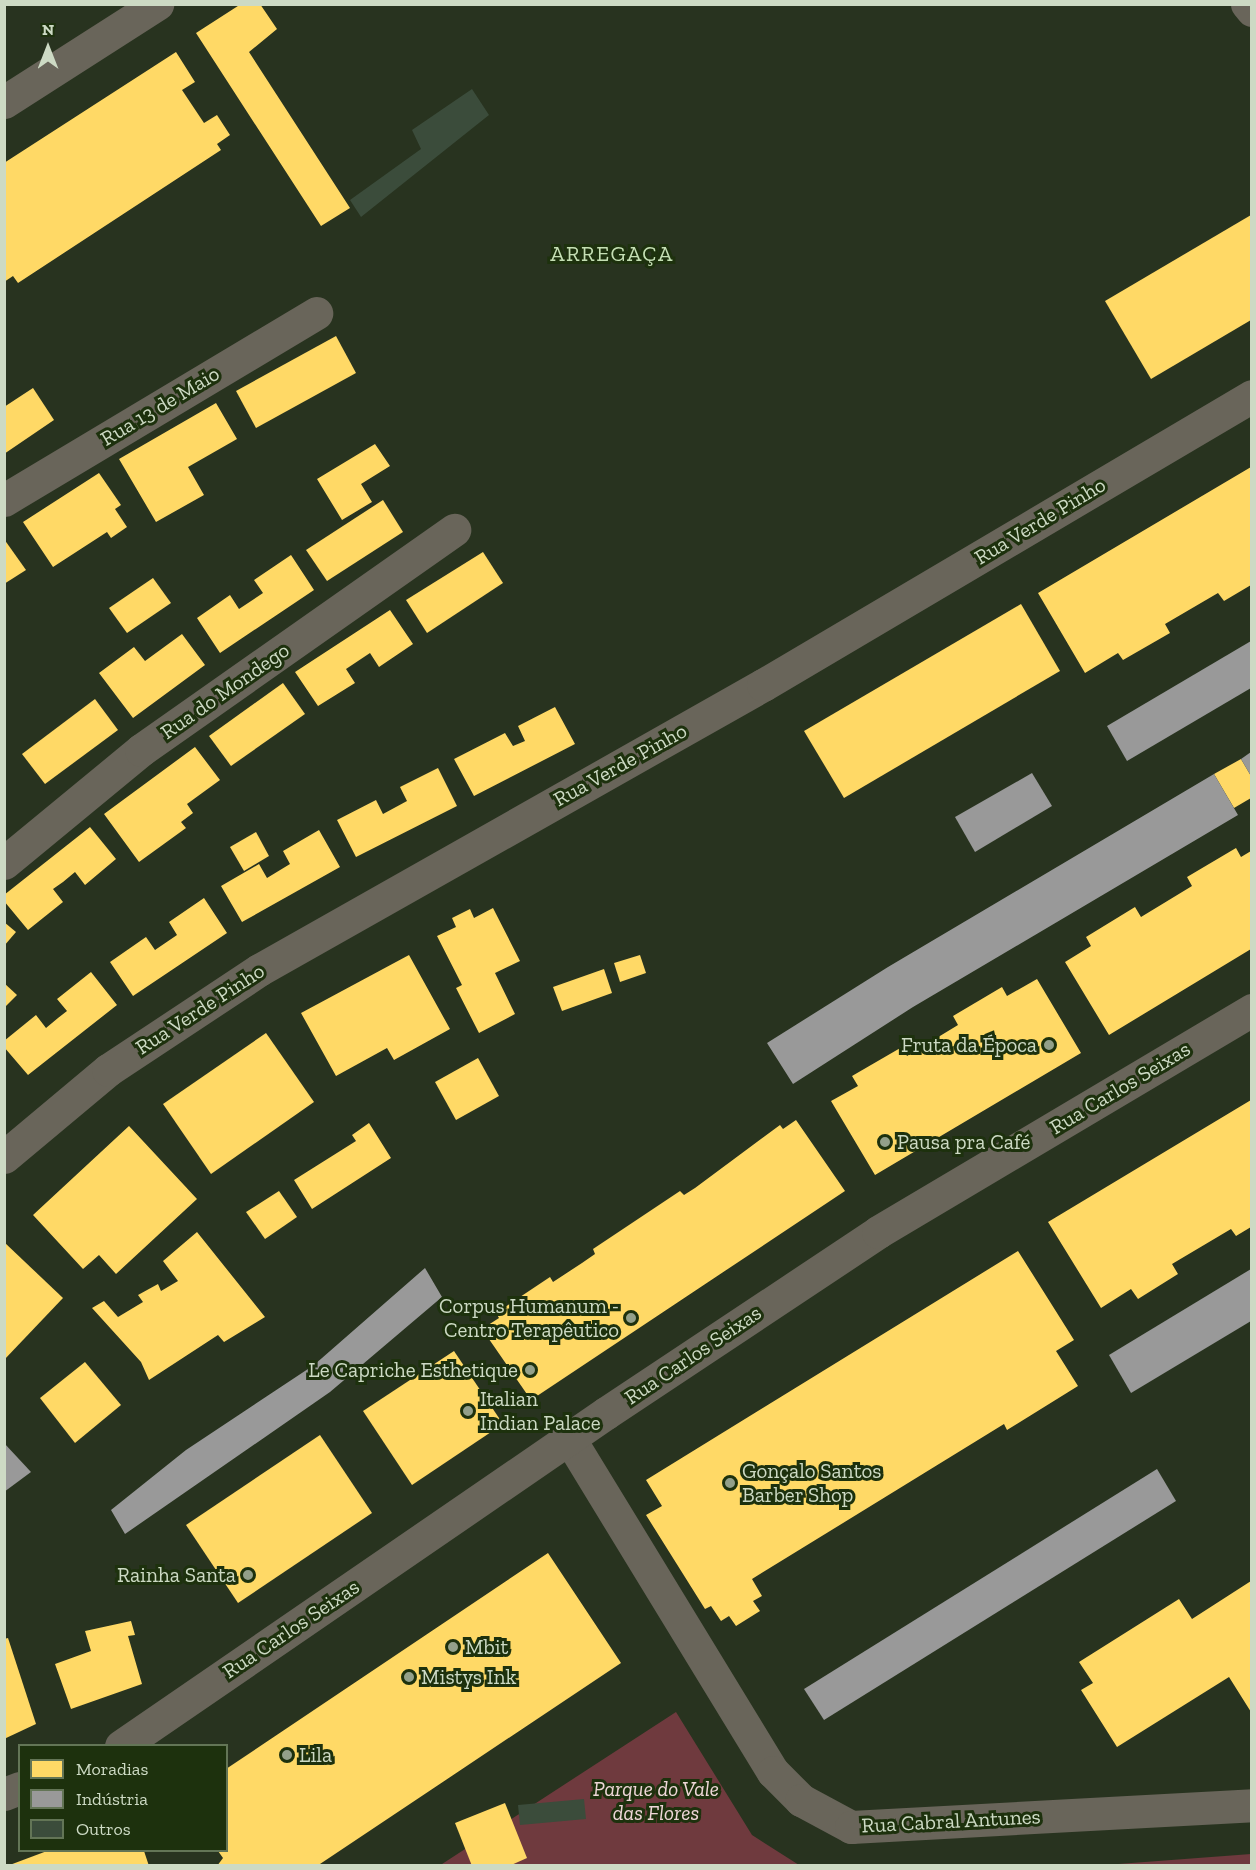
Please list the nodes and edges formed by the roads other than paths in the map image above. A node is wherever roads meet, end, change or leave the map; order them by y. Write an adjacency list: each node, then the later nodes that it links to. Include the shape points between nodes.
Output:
1 (157, 4): 4 (street)
2 (1247, 4): 3 (street)
3 (1251, 10)
4 (4, 102)
5 (316, 313): 7 (street, Rua 13 de Maio)
6 (1251, 396): 11 (street, Rua Verde Pinho, via 763,685 258,970 108,1071)
7 (4, 500)
8 (454, 530): 9 (street, Rua do Mondego, via 141,750)
9 (4, 863)
10 (1251, 1010): 12 (street, Rua Carlos Seixas, via 878,1232)
11 (4, 1157)
12 (568, 1438): 13 (street, Rua Carlos Seixas); 14 (street, Rua Cabral Antunes, via 773,1772 801,1800 850,1827)
13 (124, 1744)
14 (1251, 1805)

